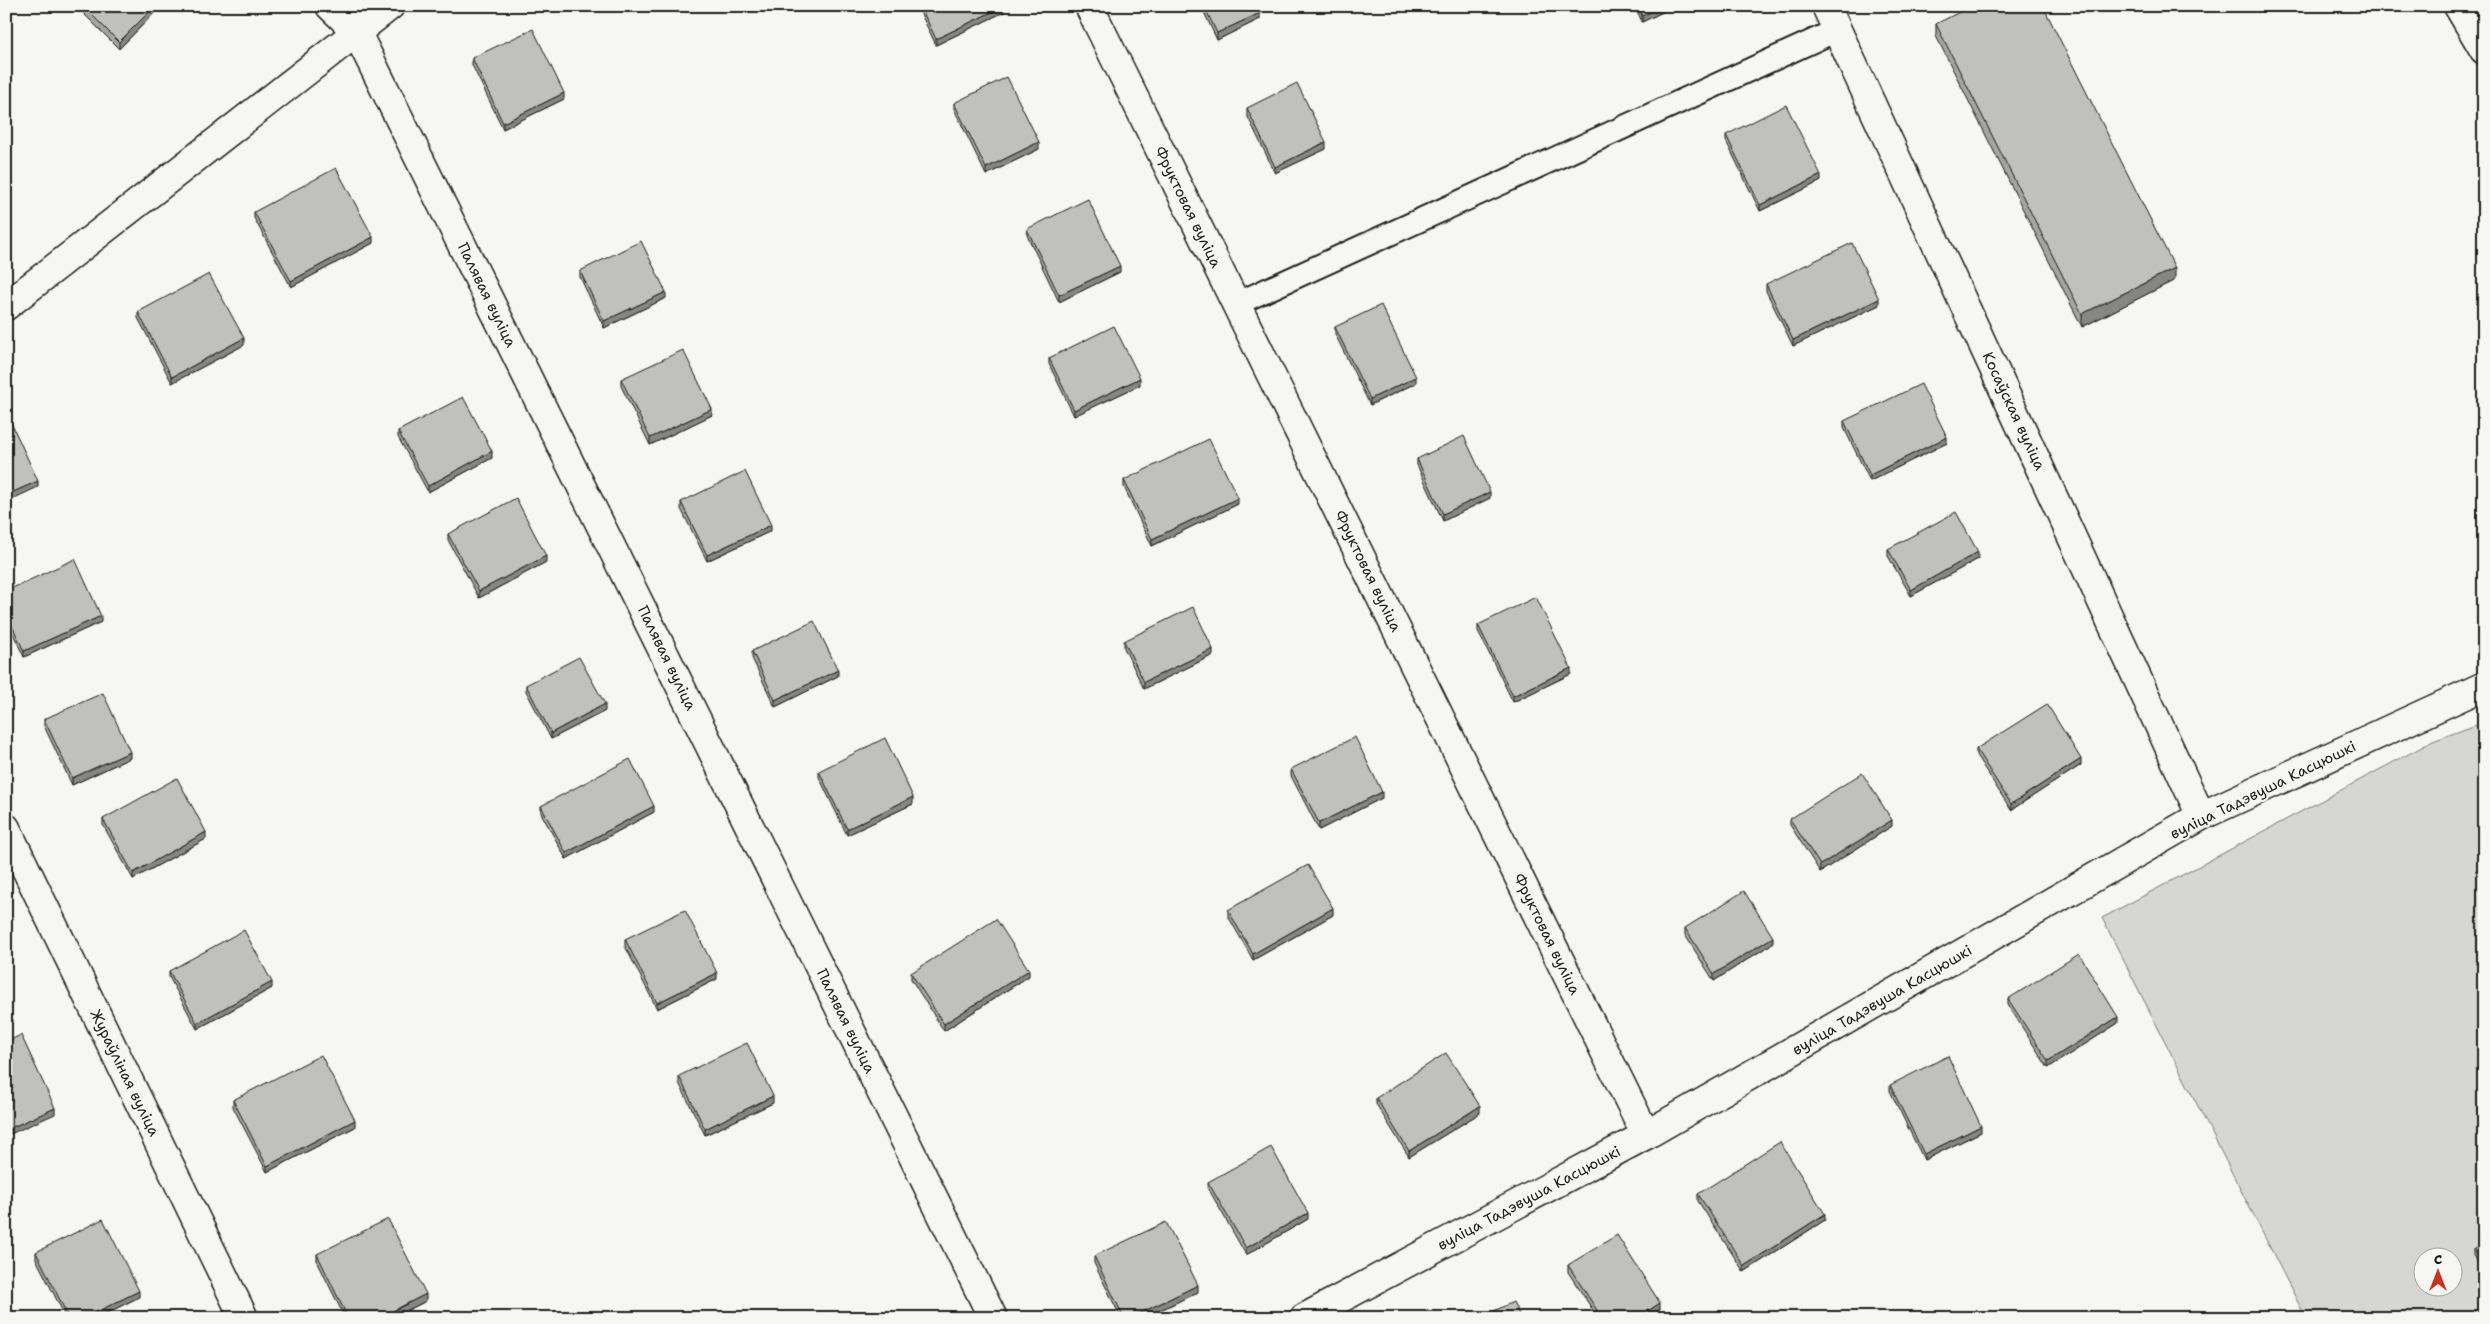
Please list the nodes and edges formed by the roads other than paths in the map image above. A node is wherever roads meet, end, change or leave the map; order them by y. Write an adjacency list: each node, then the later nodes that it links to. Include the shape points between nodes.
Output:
1 (330, 6): 6 (street, Палявая вуліца)
2 (390, 6): 6 (street)
3 (1089, 6): 8 (street, Фруктовая вуліца)
4 (2458, 6): 7 (street)
5 (1831, 18): 8 (lane); 11 (street, Косаўская вуліца)
6 (356, 31): 9 (street); 15 (street, Палявая вуліца)
7 (2484, 50)
8 (1236, 304): 13 (street, Фруктовая вуліца)
9 (6, 306)
10 (2475, 690): 11 (street, вуліца Тадэвуша Касцюшкі)
11 (2202, 816): 13 (street, вуліца Тадэвуша Касцюшкі)
12 (6, 828): 14 (street, Жураўліная вуліца)
13 (1646, 1135): 16 (street, вуліца Тадэвуша Касцюшкі)
14 (244, 1318)
15 (993, 1318)
16 (1304, 1318)

